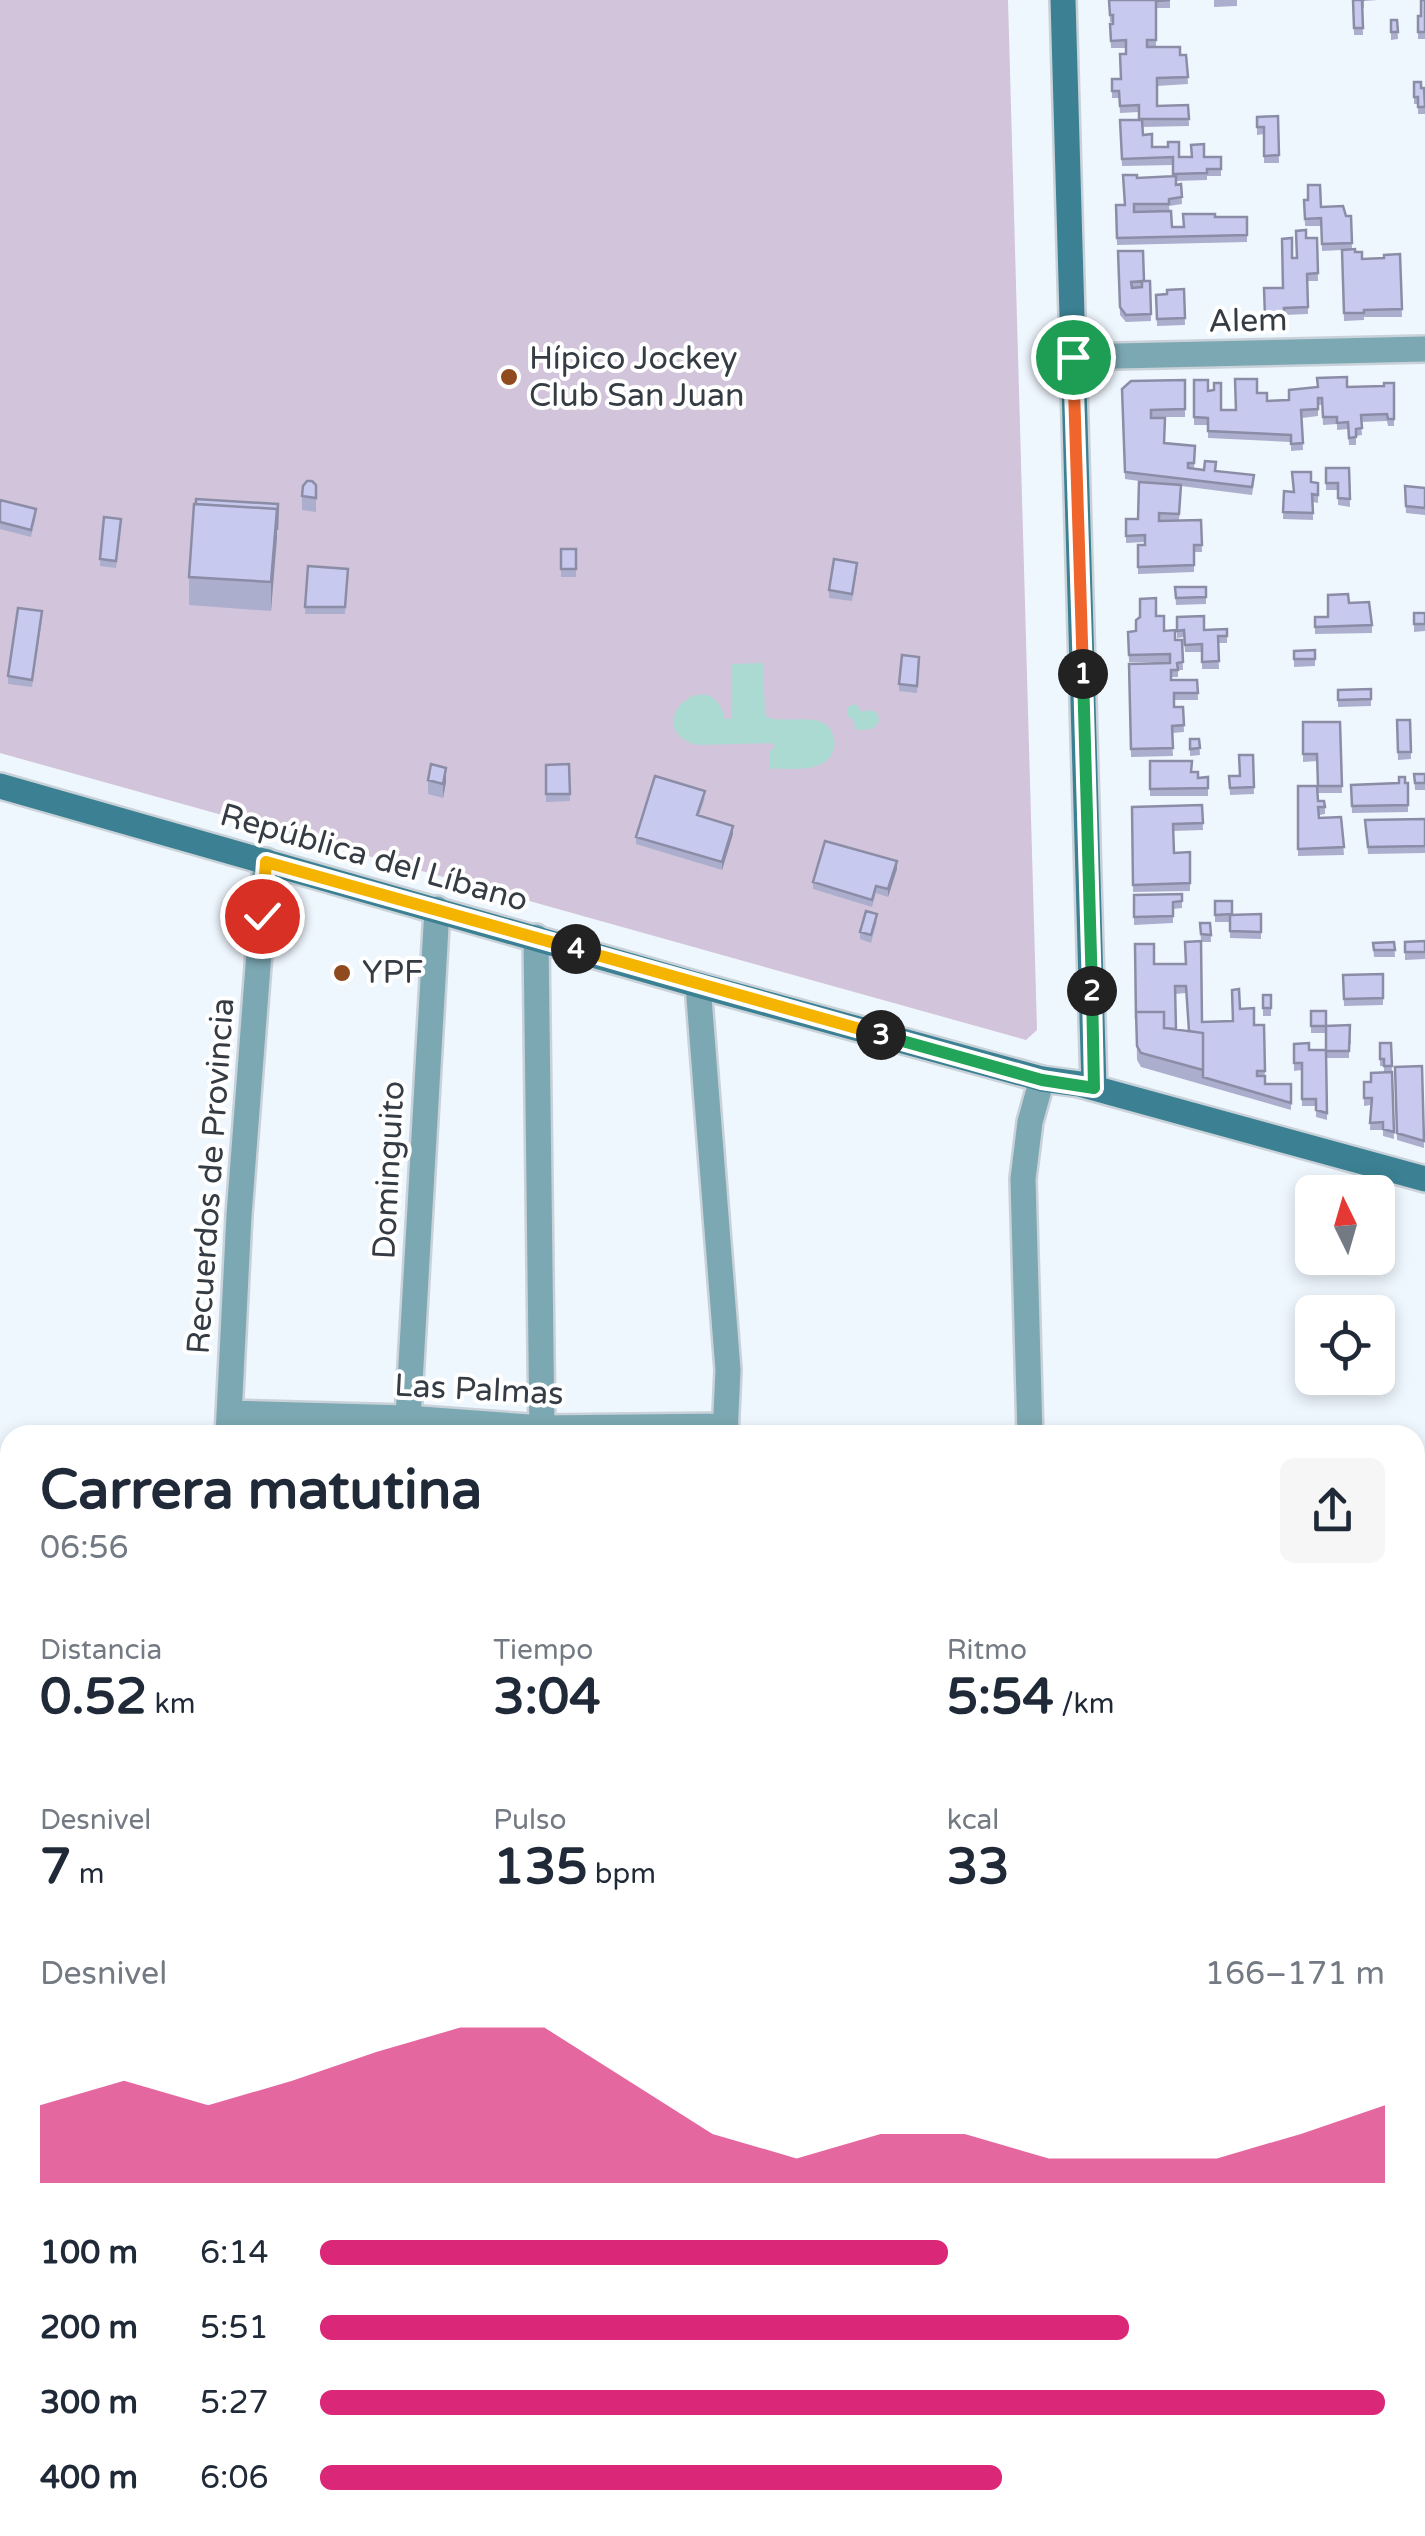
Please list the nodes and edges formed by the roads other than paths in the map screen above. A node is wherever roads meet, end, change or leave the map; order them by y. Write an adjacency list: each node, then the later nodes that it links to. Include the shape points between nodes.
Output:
1 (1063, 0): 3 (main road)
2 (1425, 349): 3 (street, Alem)
3 (1073, 357): 10 (main road)
4 (0, 786): 5 (main road, República del Líbano)
5 (266, 862): 6 (main road, República del Líbano); 12 (street, Recuerdos de Provincia)
6 (437, 909): 7 (main road, República del Líbano); 14 (street, Dominguito)
7 (536, 937): 8 (main road, República del Líbano); 15 (street)
8 (698, 984): 9 (main road, República del Líbano); 16 (street, via 728,1370)
9 (1042, 1080): 10 (main road, República del Líbano); 17 (street, via 1023,1179)
10 (1094, 1088): 11 (main road, República del Líbano)
11 (1425, 1179)
12 (228, 1424): 13 (street, Las Palmas)
13 (288, 1425)
14 (407, 1425)
15 (542, 1425)
16 (726, 1425)
17 (1030, 1425)

